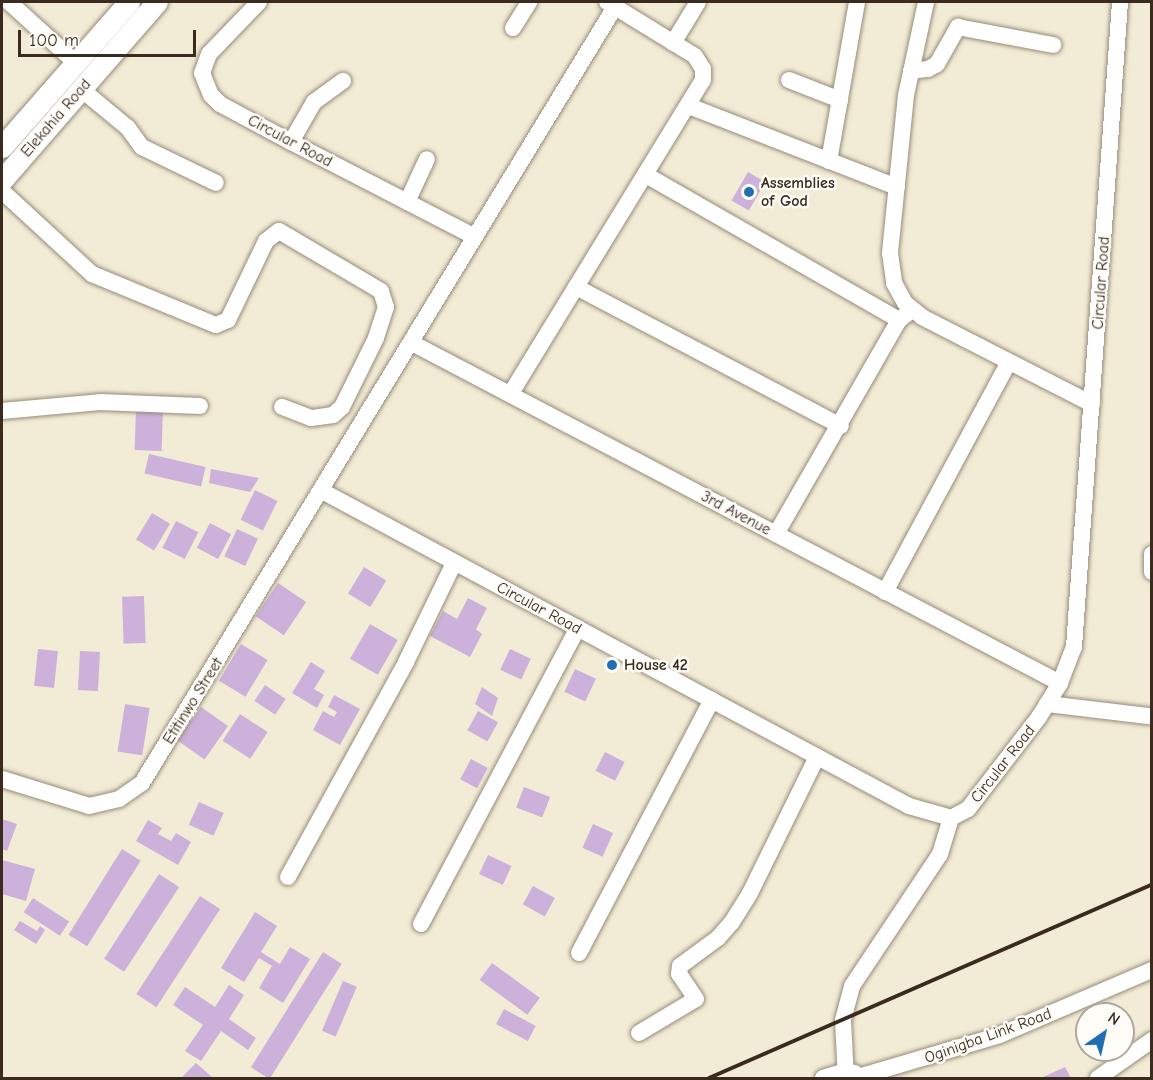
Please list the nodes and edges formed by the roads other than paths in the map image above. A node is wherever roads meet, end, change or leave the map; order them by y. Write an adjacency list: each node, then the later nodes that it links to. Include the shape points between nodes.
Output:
1 (9, 2): 14 (street)
2 (129, 2): 14 (main road, Elekahia Road)
3 (157, 2): 18 (main road, Elekahia Road)
4 (259, 2): 21 (street, Circular Road, via 223,36 202,73 211,95 220,104)
5 (529, 2): 11 (street)
6 (698, 2): 12 (street)
7 (857, 2): 19 (street)
8 (926, 2): 15 (street)
9 (1120, 2): 37 (street, Circular Road)
10 (611, 4): 12 (street); 31 (street, Etitinwo Street)
11 (513, 28)
12 (673, 43): 20 (street, via 695,56 703,69 703,80)
13 (1053, 45): 15 (street, via 958,27 937,64)
14 (76, 63): 22 (main road, Elekahia Road)
15 (910, 71): 28 (street)
16 (789, 80): 19 (street)
17 (343, 81): 21 (street, via 314,102)
18 (81, 89): 26 (main road, Elekahia Road); 27 (street, via 128,128 142,147)
19 (840, 100): 24 (street)
20 (689, 106): 24 (street); 25 (street)
21 (291, 142): 30 (street, Circular Road)
22 (2, 147)
23 (427, 159): 30 (street)
24 (829, 161): 28 (street)
25 (646, 175): 32 (street); 33 (street)
26 (2, 180)
27 (216, 183)
28 (897, 187): 33 (street, via 891,272)
29 (2, 191): 39 (street, via 92,274 216,325 228,320 267,241 279,231 381,291 386,306 376,338 342,407 333,415 311,418)
30 (407, 202): 31 (street, Circular Road)
31 (475, 237): 34 (street, Etitinwo Street)
32 (576, 287): 36 (street); 41 (street)
33 (906, 315): 35 (street); 41 (street)
34 (412, 343): 36 (street, 3rd Avenue); 42 (street, Etitinwo Street)
35 (1009, 362): 37 (street); 47 (street)
36 (511, 393): 43 (street, 3rd Avenue)
37 (1092, 404): 49 (street, Circular Road, via 1079,618 1074,647)
38 (200, 406): 40 (street, via 100,402)
39 (282, 407)
40 (2, 411)
41 (842, 426): 43 (street)
42 (322, 490): 45 (street, Circular Road); 54 (street, Etitinwo Street, via 142,783 119,799 89,806)
43 (776, 534): 47 (street, 3rd Avenue)
44 (1152, 554): 46 (street)
45 (454, 563): 48 (street, Circular Road); 56 (street, via 406,662)
46 (1152, 572)
47 (885, 592): 49 (street, 3rd Avenue)
48 (578, 628): 50 (street, Circular Road); 57 (street)
49 (1060, 683): 51 (street, Circular Road)
50 (712, 700): 53 (street, Circular Road); 58 (street)
51 (1047, 704): 52 (street); 55 (street, Circular Road, via 980,797)
52 (1148, 716)
53 (817, 757): 55 (street, Circular Road, via 909,806); 60 (street, via 732,922 718,938 680,966 679,974 696,999)
54 (2, 779)
55 (951, 818): 62 (street, via 940,854 852,986 843,1020)
56 (288, 877)
57 (422, 924)
58 (579, 953)
59 (1152, 970): 62 (street, Oginigba Link Road, via 1000,1035 915,1063)
60 (639, 1033)
61 (1152, 1040): 64 (street)
62 (852, 1076): 63 (street, Oginigba Link Road)
63 (823, 1078)
64 (1098, 1078)

